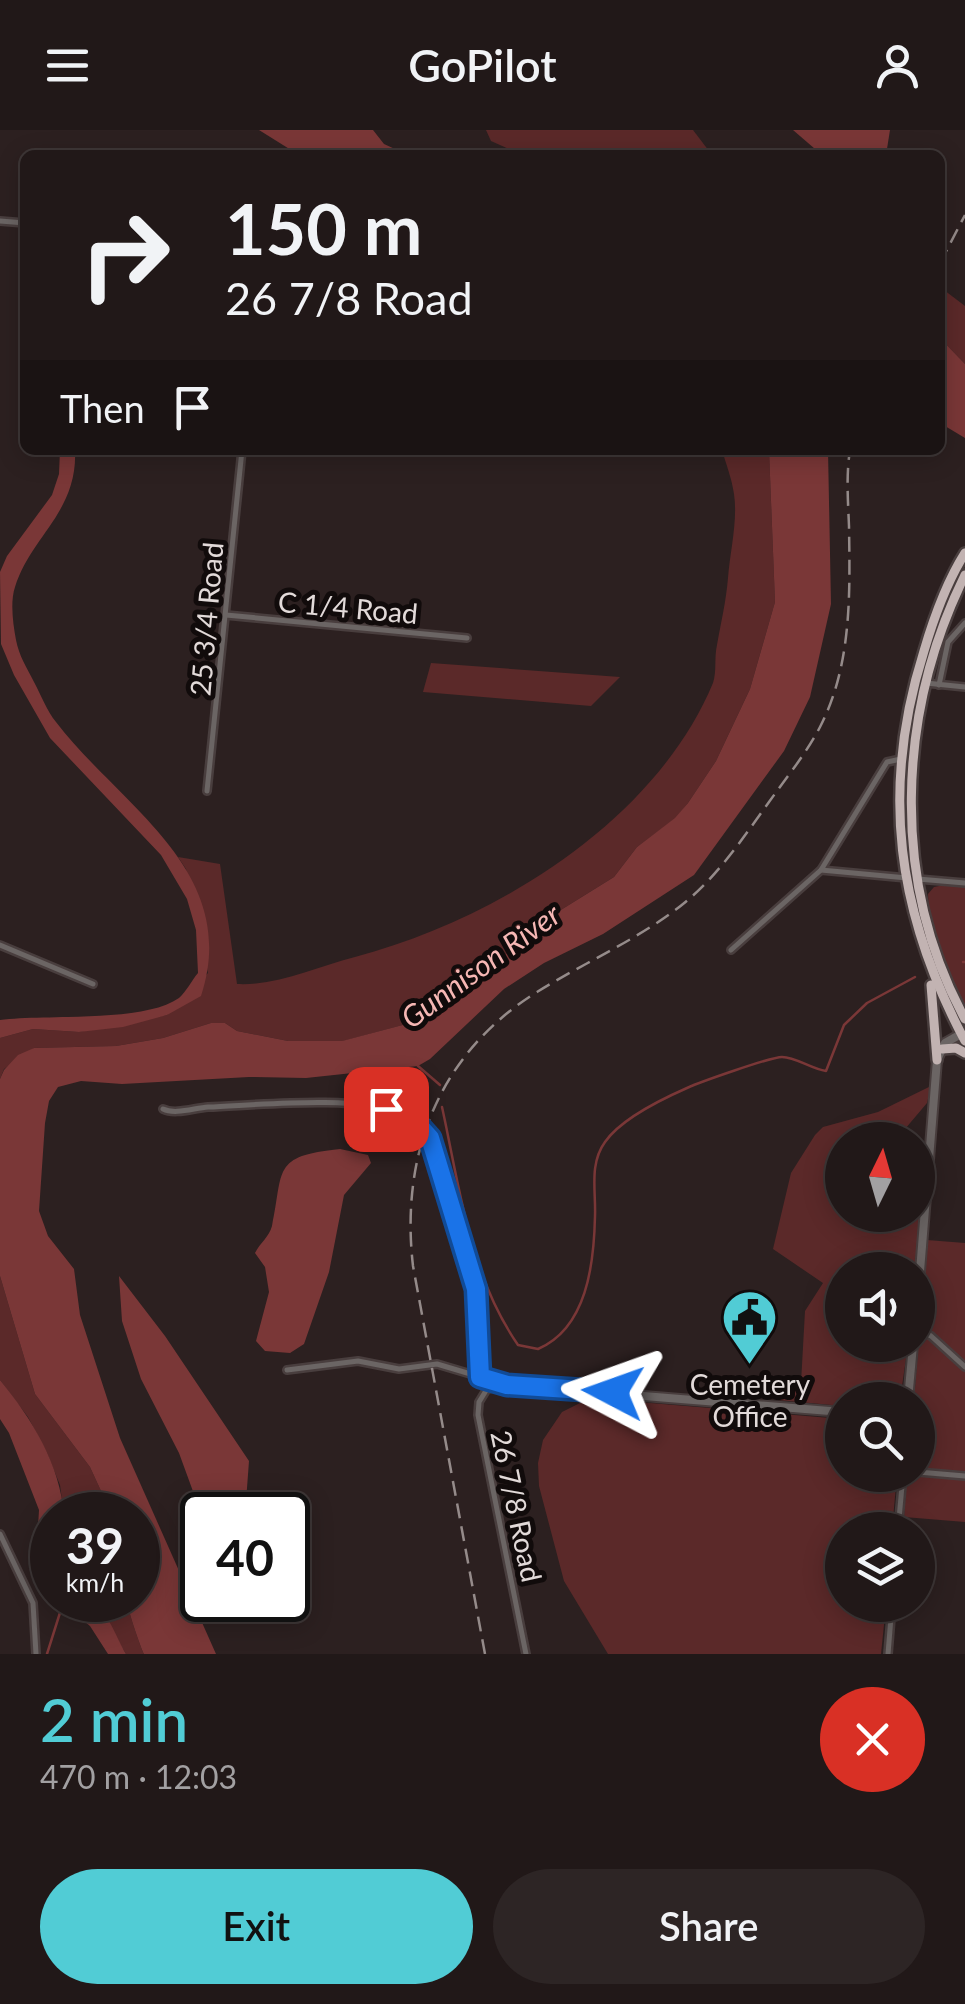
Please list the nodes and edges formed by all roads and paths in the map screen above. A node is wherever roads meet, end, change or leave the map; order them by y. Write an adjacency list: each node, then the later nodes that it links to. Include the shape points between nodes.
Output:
1 (242, 455): 4 (street, 25 3/4 Road)
2 (962, 557): 7 (highway, via 922,667); 10 (highway)
3 (965, 575): 7 (highway)
4 (226, 616): 6 (street, C 1/4 Road); 13 (street, 25 3/4 Road)
5 (965, 623): 8 (street, via 948,642)
6 (467, 638)
7 (926, 683): 8 (street); 12 (highway)
8 (939, 685): 9 (street)
9 (965, 687)
10 (912, 688): 11 (highway); 12 (highway, via 905,766)
11 (901, 759): 14 (street, via 887,762 874,780); 15 (highway)
12 (910, 773): 15 (highway)
13 (207, 791)
14 (821, 870): 15 (street); 18 (street)
15 (910, 878): 16 (street); 19 (highway); 21 (highway)
16 (965, 883)
17 (0, 944): 20 (street)
18 (731, 950)
19 (929, 967): 22 (highway); 25 (highway)
20 (93, 984)
21 (965, 1019)
22 (963, 1038): 23 (street)
23 (942, 1048): 24 (highway); 25 (street)
24 (965, 1053)
25 (937, 1060): 27 (street)
26 (163, 1109): 31 (street, via 368,1106 419,1124 430,1138 476,1289)
27 (922, 1252)
28 (935, 1340): 29 (street)
29 (965, 1367)
30 (288, 1370): 31 (street, via 358,1362 399,1369 437,1364)
31 (480, 1377): 32 (street)
32 (507, 1385): 33 (street); 39 (street, 26 7/8 Road, via 488,1389 478,1415)
33 (825, 1411)
34 (935, 1473): 35 (street)
35 (965, 1476)
36 (0, 1534): 38 (street, via 34,1603)
37 (891, 1622): 40 (street)
38 (36, 1654)
39 (526, 1654)
40 (888, 1654)

